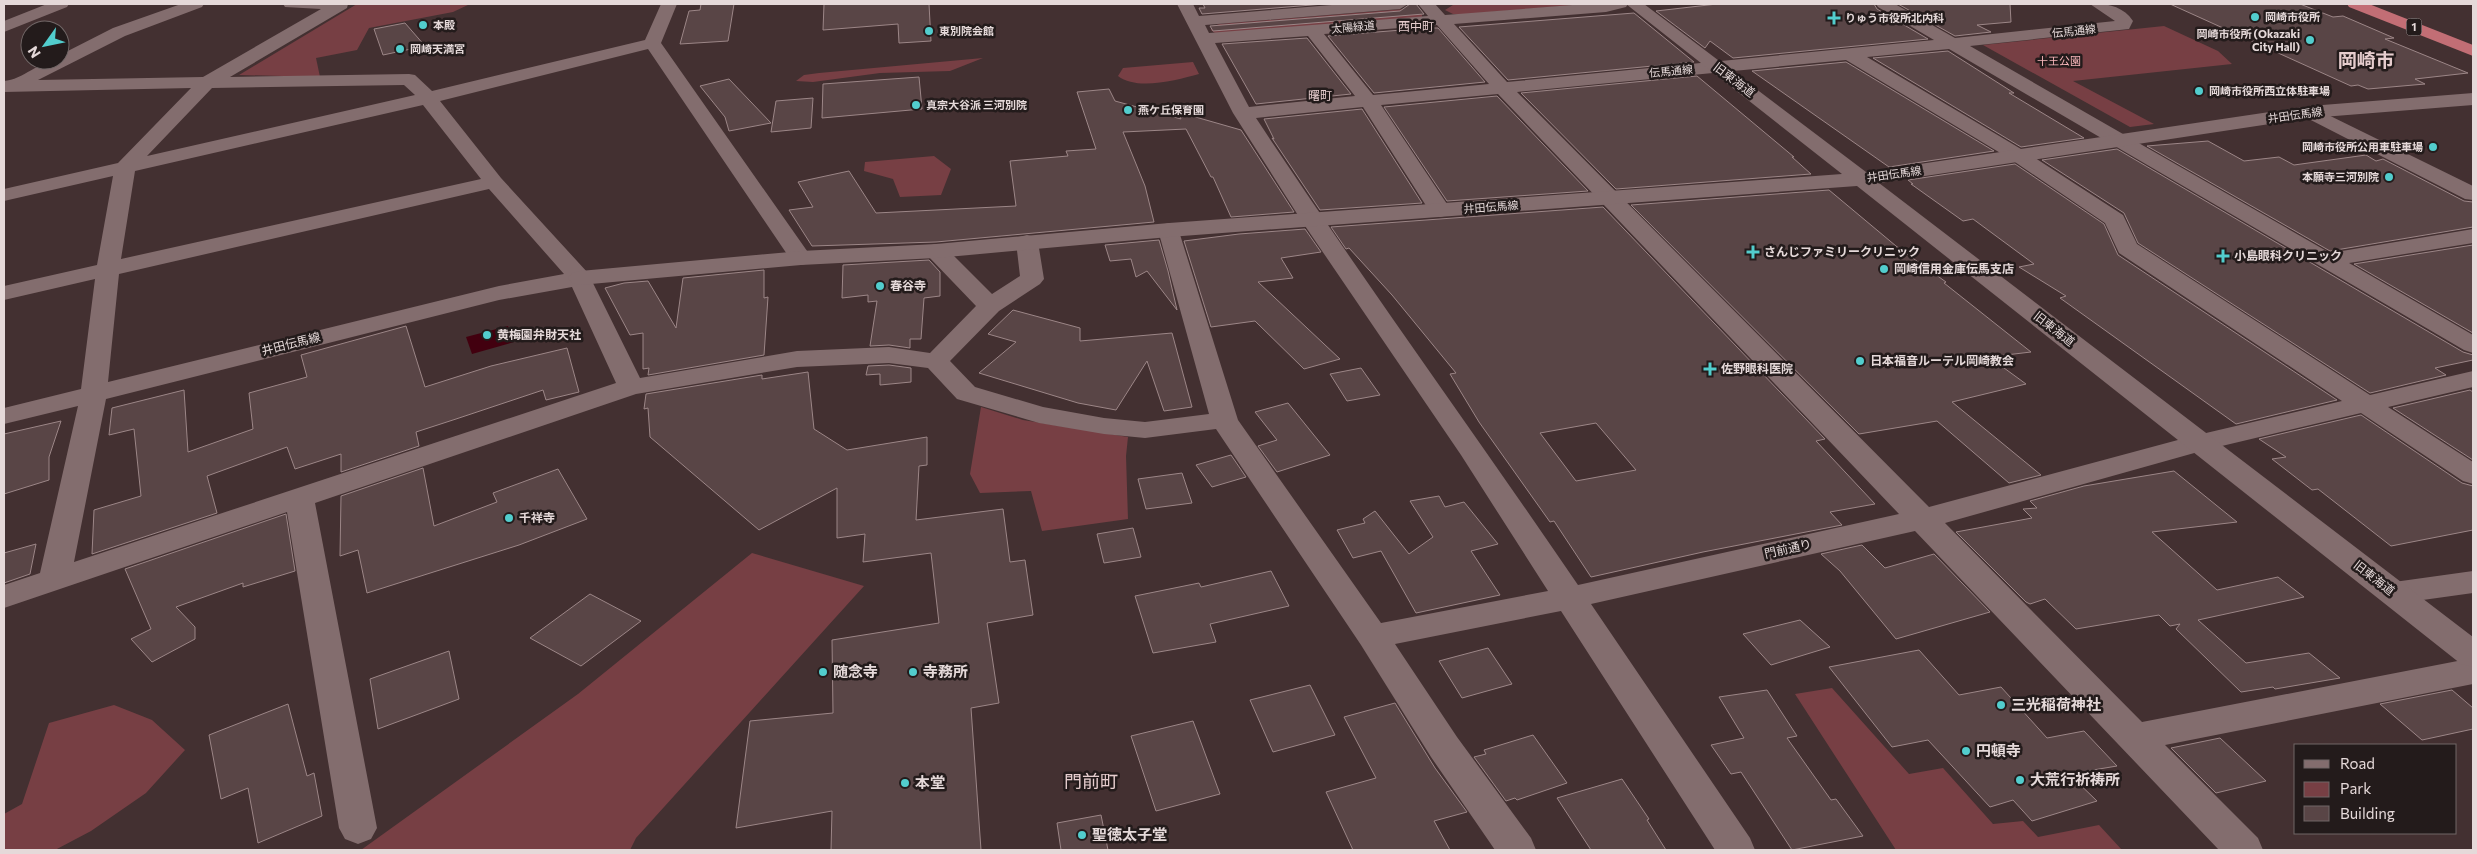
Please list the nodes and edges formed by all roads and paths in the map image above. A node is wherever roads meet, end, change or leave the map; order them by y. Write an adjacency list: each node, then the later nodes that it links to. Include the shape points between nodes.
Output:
1 (61, 4): 15 (street)
2 (196, 4): 25 (street, via 119,32)
3 (291, 4): 23 (street, via 341,5)
4 (669, 4): 18 (street)
5 (1400, 4): 14 (street, 太陽緑道)
6 (1426, 4): 13 (street)
7 (1620, 4): 13 (street, 太陽緑道)
8 (1634, 4): 22 (street, 旧東海道)
9 (1884, 4): 19 (street)
10 (2098, 4): 19 (street, 伝馬通線, via 2121,17 2125,22 2123,25)
11 (2355, 4): 20 (highway, 1)
12 (2381, 4): 17 (highway, 1)
13 (1440, 20): 16 (street, 太陽緑道); 24 (street)
14 (1194, 21): 16 (street, 太陽緑道); 30 (street)
15 (4, 27)
16 (1312, 30): 28 (street)
17 (2473, 40)
18 (652, 43): 26 (street); 45 (street)
19 (1952, 44): 21 (street, 伝馬通線); 31 (street)
20 (2473, 50)
21 (1849, 54): 22 (street, 伝馬通線); 32 (street)
22 (1717, 67): 24 (street, 伝馬通線); 34 (street, 旧東海道)
23 (206, 84): 25 (street); 26 (street, via 410,79); 33 (street)
24 (1502, 87): 28 (street, 伝馬通線); 38 (street)
25 (7, 88)
26 (428, 98): 33 (street); 35 (street)
27 (2473, 99): 29 (street, 井田伝馬線)
28 (1369, 102): 30 (street, 伝馬通線); 39 (street)
29 (2310, 112): 31 (street, 井田伝馬線); 36 (street)
30 (1243, 113): 40 (street)
31 (2120, 141): 32 (street, 井田伝馬線); 46 (street)
32 (2019, 156): 34 (street, 井田伝馬線); 56 (street, via 2115,220 2127,248)
33 (125, 167): 37 (street); 47 (street)
34 (1863, 178): 38 (street, 井田伝馬線); 59 (street, 旧東海道)
35 (494, 182): 47 (street); 48 (street)
36 (2473, 194)
37 (4, 195)
38 (1610, 198): 39 (street, 井田伝馬線); 62 (street)
39 (1440, 210): 40 (street, 井田伝馬線)
40 (1312, 220): 41 (street, 井田伝馬線); 67 (street)
41 (1169, 230): 43 (street, 井田伝馬線); 58 (street)
42 (2473, 236): 46 (street)
43 (1027, 242): 44 (street, 井田伝馬線); 50 (street, via 1032,279)
44 (936, 251): 45 (street, 井田伝馬線); 50 (street)
45 (802, 258): 48 (street, 井田伝馬線)
46 (2327, 260): 51 (street)
47 (108, 270): 49 (street); 55 (street)
48 (580, 278): 54 (street); 55 (street, 井田伝馬線, via 499,293)
49 (4, 294)
50 (990, 306): 52 (street)
51 (2473, 345)
52 (936, 361): 54 (street, via 889,355 797,359); 58 (street, via 966,393 1039,416 1146,430)
53 (2473, 379): 56 (street, 門前通り)
54 (631, 386): 61 (street)
55 (94, 392): 57 (street, 井田伝馬線); 63 (street)
56 (2366, 404): 59 (street, 門前通り); 60 (street)
57 (4, 416)
58 (1224, 420): 68 (street)
59 (2199, 444): 62 (street, 門前通り); 65 (street, 旧東海道)
60 (2473, 475)
61 (300, 499): 63 (street); 72 (street)
62 (1922, 519): 67 (street, 門前通り); 71 (street)
63 (54, 580): 66 (street)
64 (2473, 582): 65 (street)
65 (2394, 593): 69 (street, 旧東海道)
66 (4, 597)
67 (1570, 598): 68 (street, 門前通り); 74 (street)
68 (1373, 637): 73 (street, via 1444,747)
69 (2473, 654)
70 (2473, 670): 71 (street)
71 (2134, 737): 75 (street)
72 (358, 828)
73 (1517, 850)
74 (1736, 850)
75 (2244, 850)

